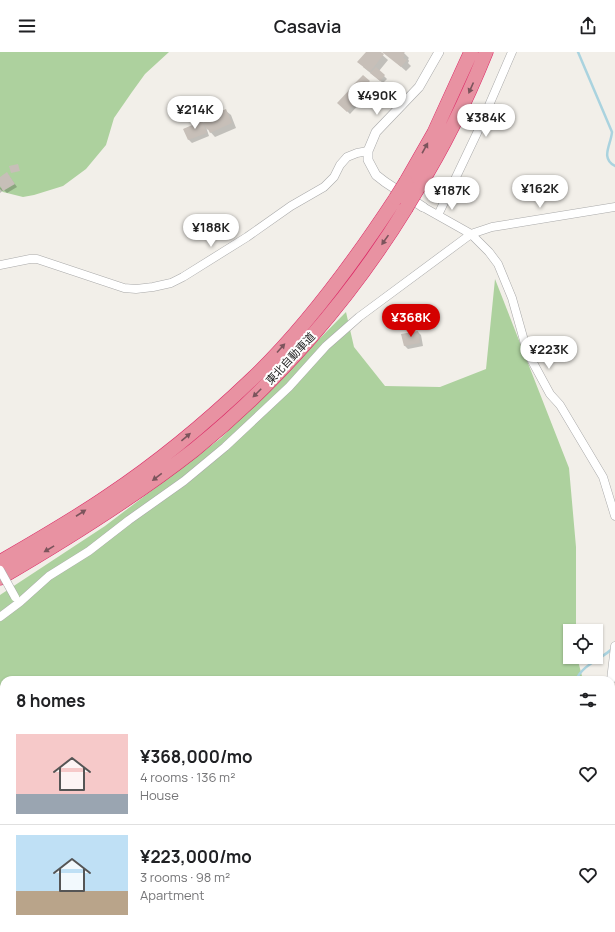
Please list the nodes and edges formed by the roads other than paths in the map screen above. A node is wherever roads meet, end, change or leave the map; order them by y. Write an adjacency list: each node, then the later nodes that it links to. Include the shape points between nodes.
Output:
1 (439, 52): 5 (street, via 419,87 376,132)
2 (471, 52): 6 (highway, 東北自動車道, one-way to 2)
3 (486, 52): 6 (highway, 東北自動車道, one-way to 6, via 446,140)
4 (512, 52): 10 (street)
5 (368, 151): 8 (street, via 368,160 376,175); 12 (street, via 346,157 334,177 324,187 171,282 153,287 124,288 36,260)
6 (412, 185): 7 (highway, 東北自動車道, bridge)
7 (401, 203): 14 (highway, 東北自動車道, one-way to 7, via 69,521 144,471 216,413 283,347); 16 (highway, 東北自動車道, one-way to 16, via 393,228 338,303 282,368 248,402 151,482 107,513)
8 (423, 207): 10 (street)
9 (615, 207): 11 (street, via 492,227)
10 (438, 215): 11 (street)
11 (471, 234): 13 (street, via 498,264 512,298 531,359 550,394 560,405 603,477); 17 (street, via 360,317 326,346 289,387 190,476)
12 (0, 265)
13 (615, 516)
14 (0, 562)
15 (0, 570): 17 (street, bridge)
16 (0, 578)
17 (18, 600): 18 (street)
18 (0, 617)
19 (615, 646): 20 (street)
20 (611, 676)

